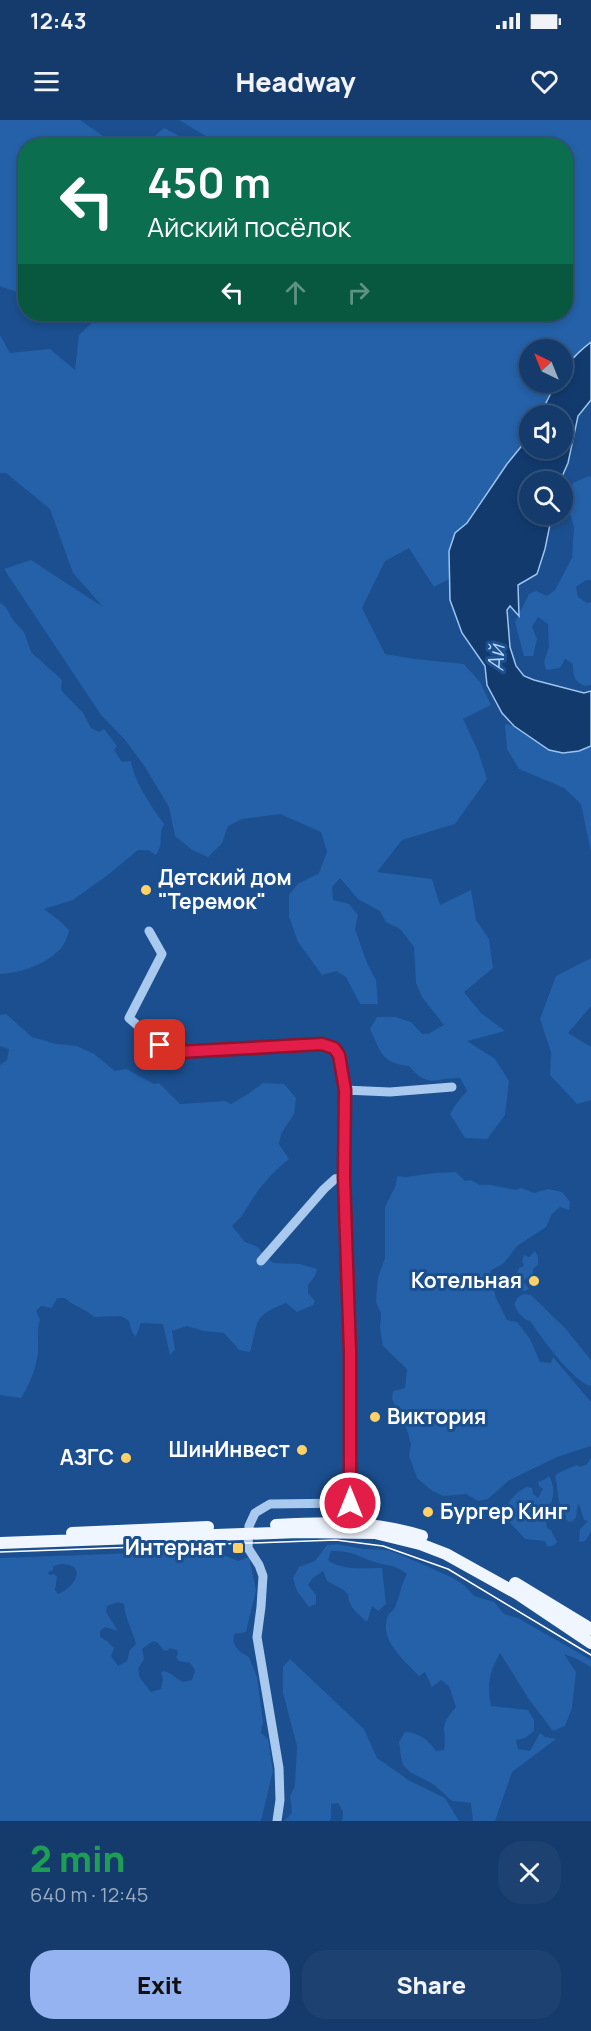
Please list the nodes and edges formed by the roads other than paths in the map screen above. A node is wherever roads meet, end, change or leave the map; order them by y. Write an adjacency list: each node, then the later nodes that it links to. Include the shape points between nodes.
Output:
1 (149, 931): 3 (street, via 162,954 129,1018 160,1045 178,1052 322,1044 334,1048 339,1055)
2 (452, 1088): 3 (street)
3 (345, 1090): 4 (street)
4 (344, 1177): 5 (street, via 324,1189); 6 (street)
5 (261, 1261)
6 (350, 1503): 7 (street); 8 (street, via 270,1504 264,1506)
7 (350, 1523): 8 (main road); 11 (main road, via 404,1530 452,1548)
8 (250, 1526): 9 (main road); 10 (main road); 12 (main road, via 299,1532 375,1533 420,1544 518,1594); 13 (street, via 249,1551 262,1576 257,1636 279,1768)
9 (0, 1535)
10 (0, 1543)
11 (591, 1629)
12 (591, 1643)
13 (277, 1821)

